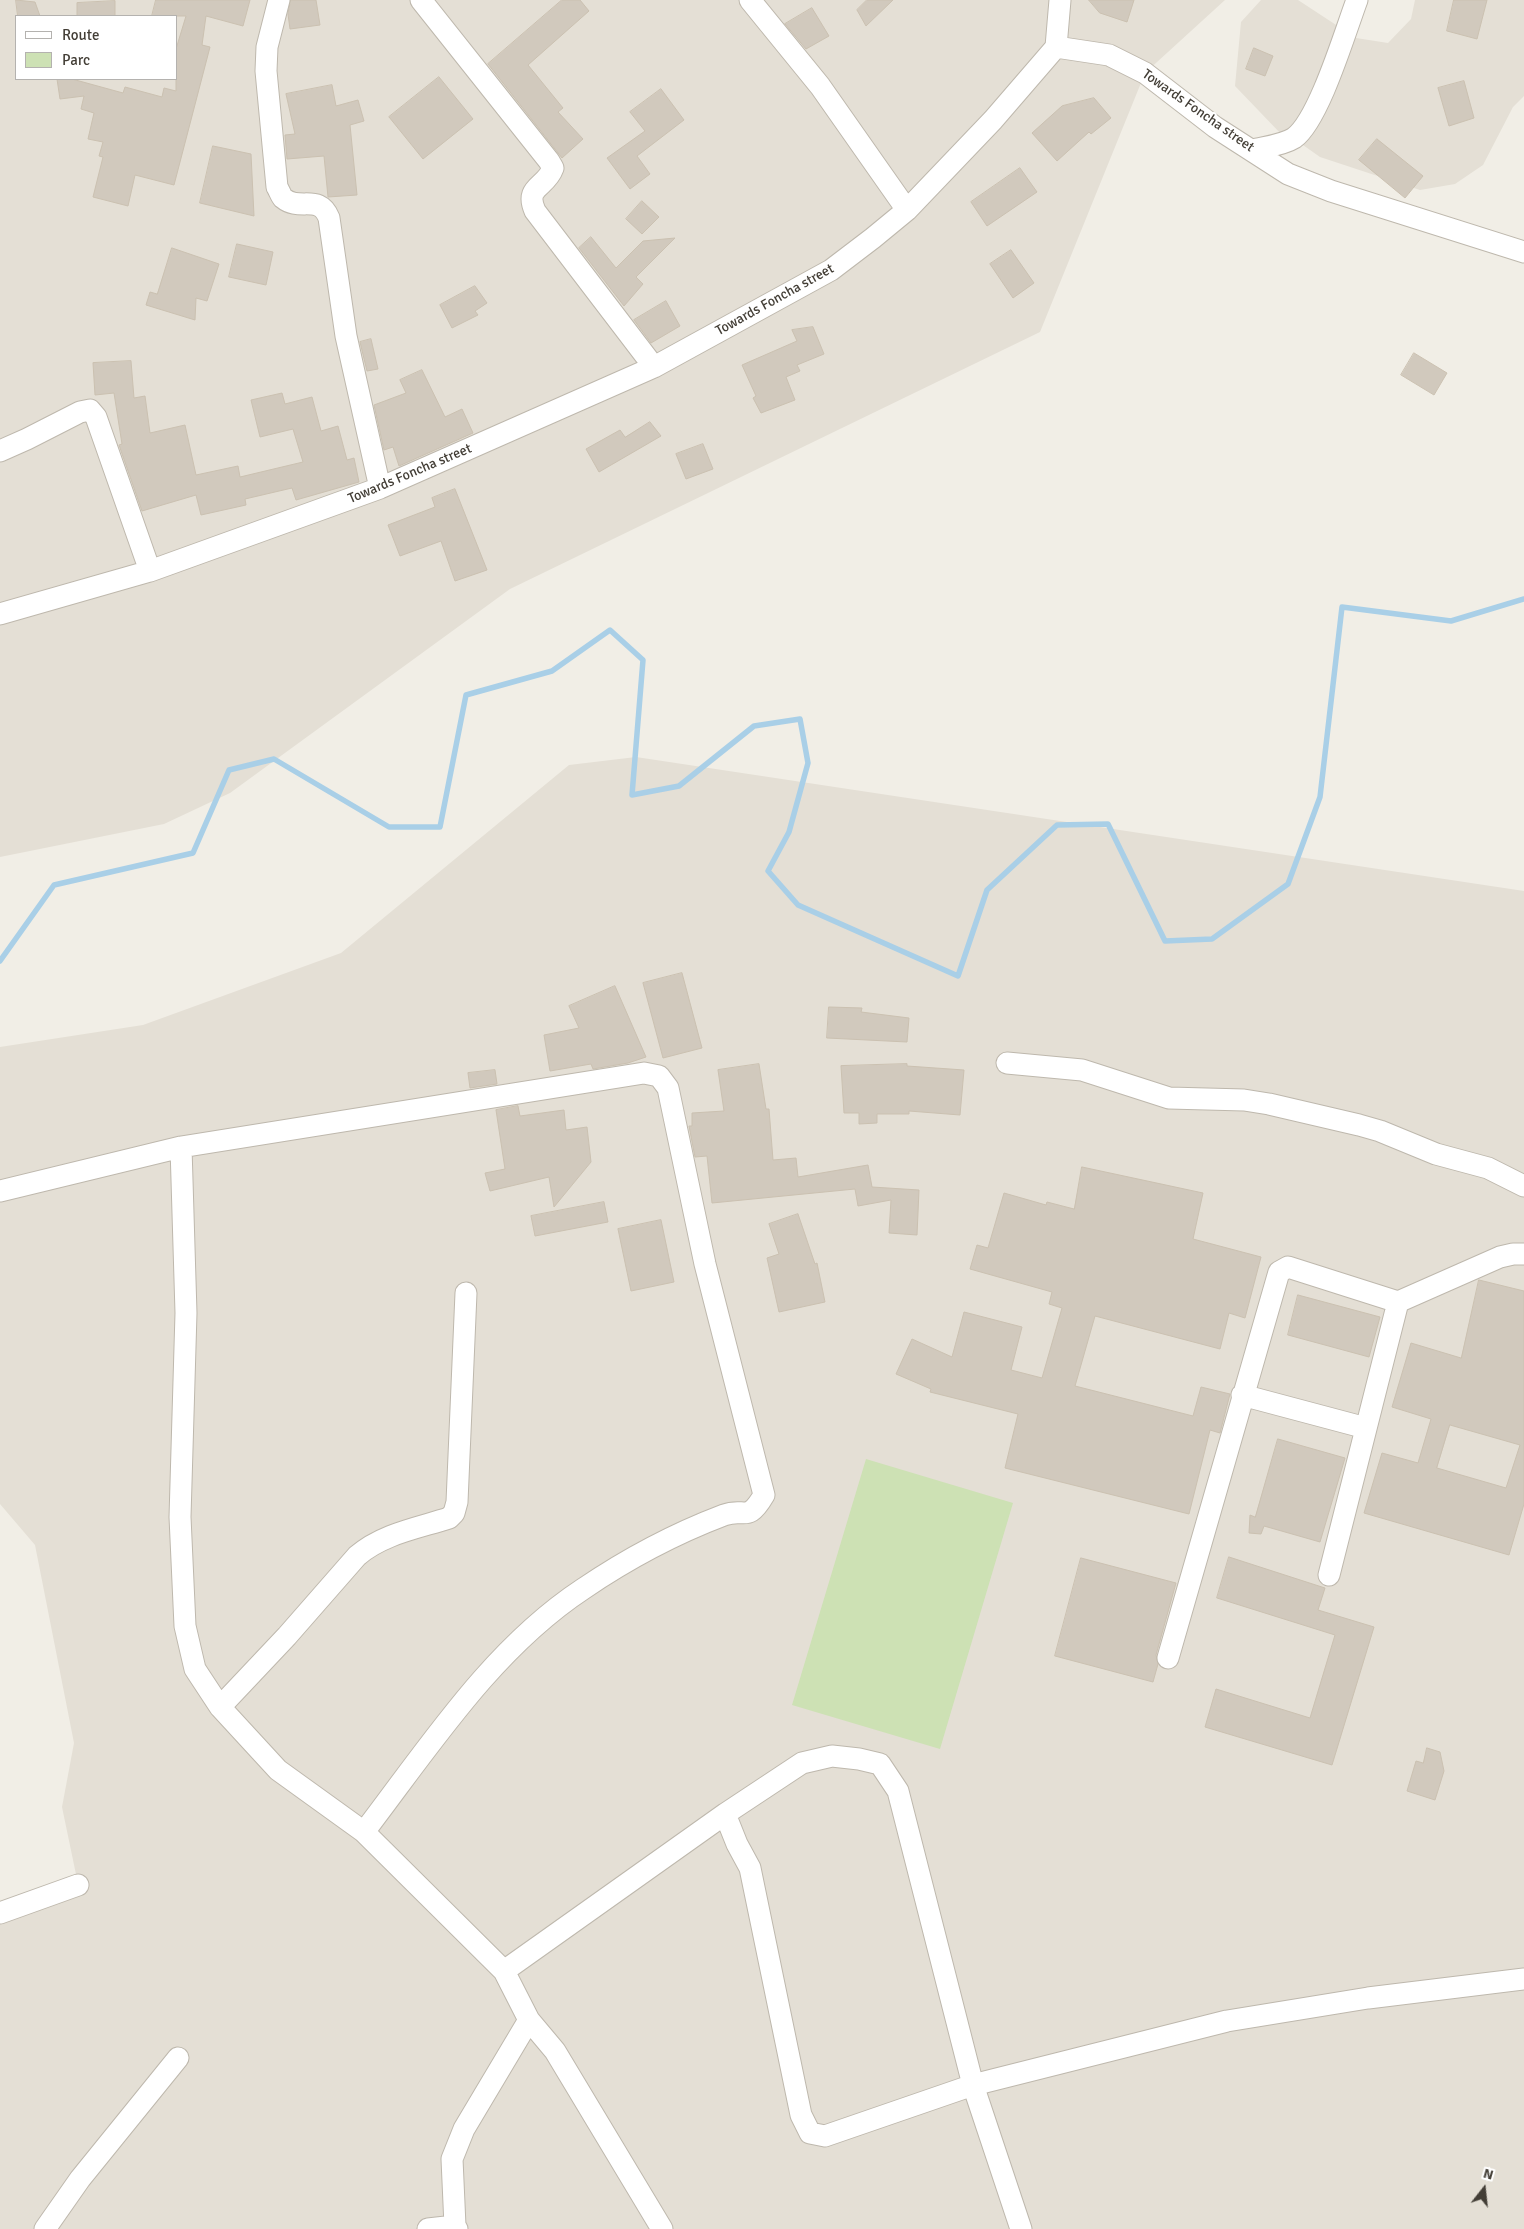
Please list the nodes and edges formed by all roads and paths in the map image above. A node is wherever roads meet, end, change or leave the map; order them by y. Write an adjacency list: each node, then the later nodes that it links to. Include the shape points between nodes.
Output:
1 (279, 0): 12 (street, via 267,47 266,71 277,187 283,198 295,203 318,205 325,209 329,218 346,336)
2 (421, 0): 10 (street, via 549,160 553,168 551,175 533,191 531,201 535,211)
3 (750, 0): 8 (street, via 820,86)
4 (1060, 0): 6 (street)
5 (1357, 0): 7 (street, via 1316,108 1306,125 1293,138)
6 (1056, 47): 7 (street, Towards Foncha street, via 1109,55 1145,73 1216,127); 8 (street, Towards Foncha street, via 993,120)
7 (1253, 150): 9 (street, Towards Foncha street, via 1288,174 1331,191)
8 (907, 210): 10 (street, Towards Foncha street, via 831,270)
9 (1524, 252)
10 (654, 367): 12 (street, Towards Foncha street)
11 (0, 451): 13 (street, via 90,410 96,417)
12 (380, 488): 13 (street, Towards Foncha street)
13 (150, 571): 14 (street, Towards Foncha street)
14 (0, 614)
15 (1006, 1063): 17 (street, via 1082,1070 1169,1098 1252,1102 1359,1125 1436,1154 1488,1168)
16 (181, 1147): 18 (street); 26 (street, via 186,1313 180,1517 185,1626 195,1669); 28 (street, via 644,1073 659,1076 668,1088 706,1264 764,1495 758,1506 746,1514 727,1514 644,1550 582,1589 525,1633 488,1672)
17 (1524, 1186)
18 (0, 1191)
19 (1524, 1254): 21 (street, via 1500,1257)
20 (466, 1293): 26 (street, via 454,1514 369,1545)
21 (1398, 1302): 22 (street, via 1288,1268 1279,1272); 23 (street)
22 (1242, 1396): 23 (street); 25 (street)
23 (1366, 1428): 24 (street)
24 (1329, 1575)
25 (1168, 1658)
26 (220, 1707): 28 (street, via 278,1770)
27 (725, 1814): 31 (street); 35 (street, via 750,1868 801,2115 810,2133 825,2136); 35 (street, via 802,1763 832,1756 880,1764 898,1791)
28 (364, 1832): 31 (street)
29 (78, 1884): 30 (street)
30 (0, 1913)
31 (504, 1971): 33 (street)
32 (1524, 1979): 35 (street, via 1377,1997 1227,2021)
33 (529, 2020): 36 (street, via 464,2130 452,2159); 39 (street, via 555,2051)
34 (178, 2058): 37 (street, via 80,2179)
35 (973, 2085): 40 (street)
36 (456, 2227): 38 (street)
37 (45, 2229)
38 (428, 2229)
39 (662, 2229)
40 (1021, 2229)

